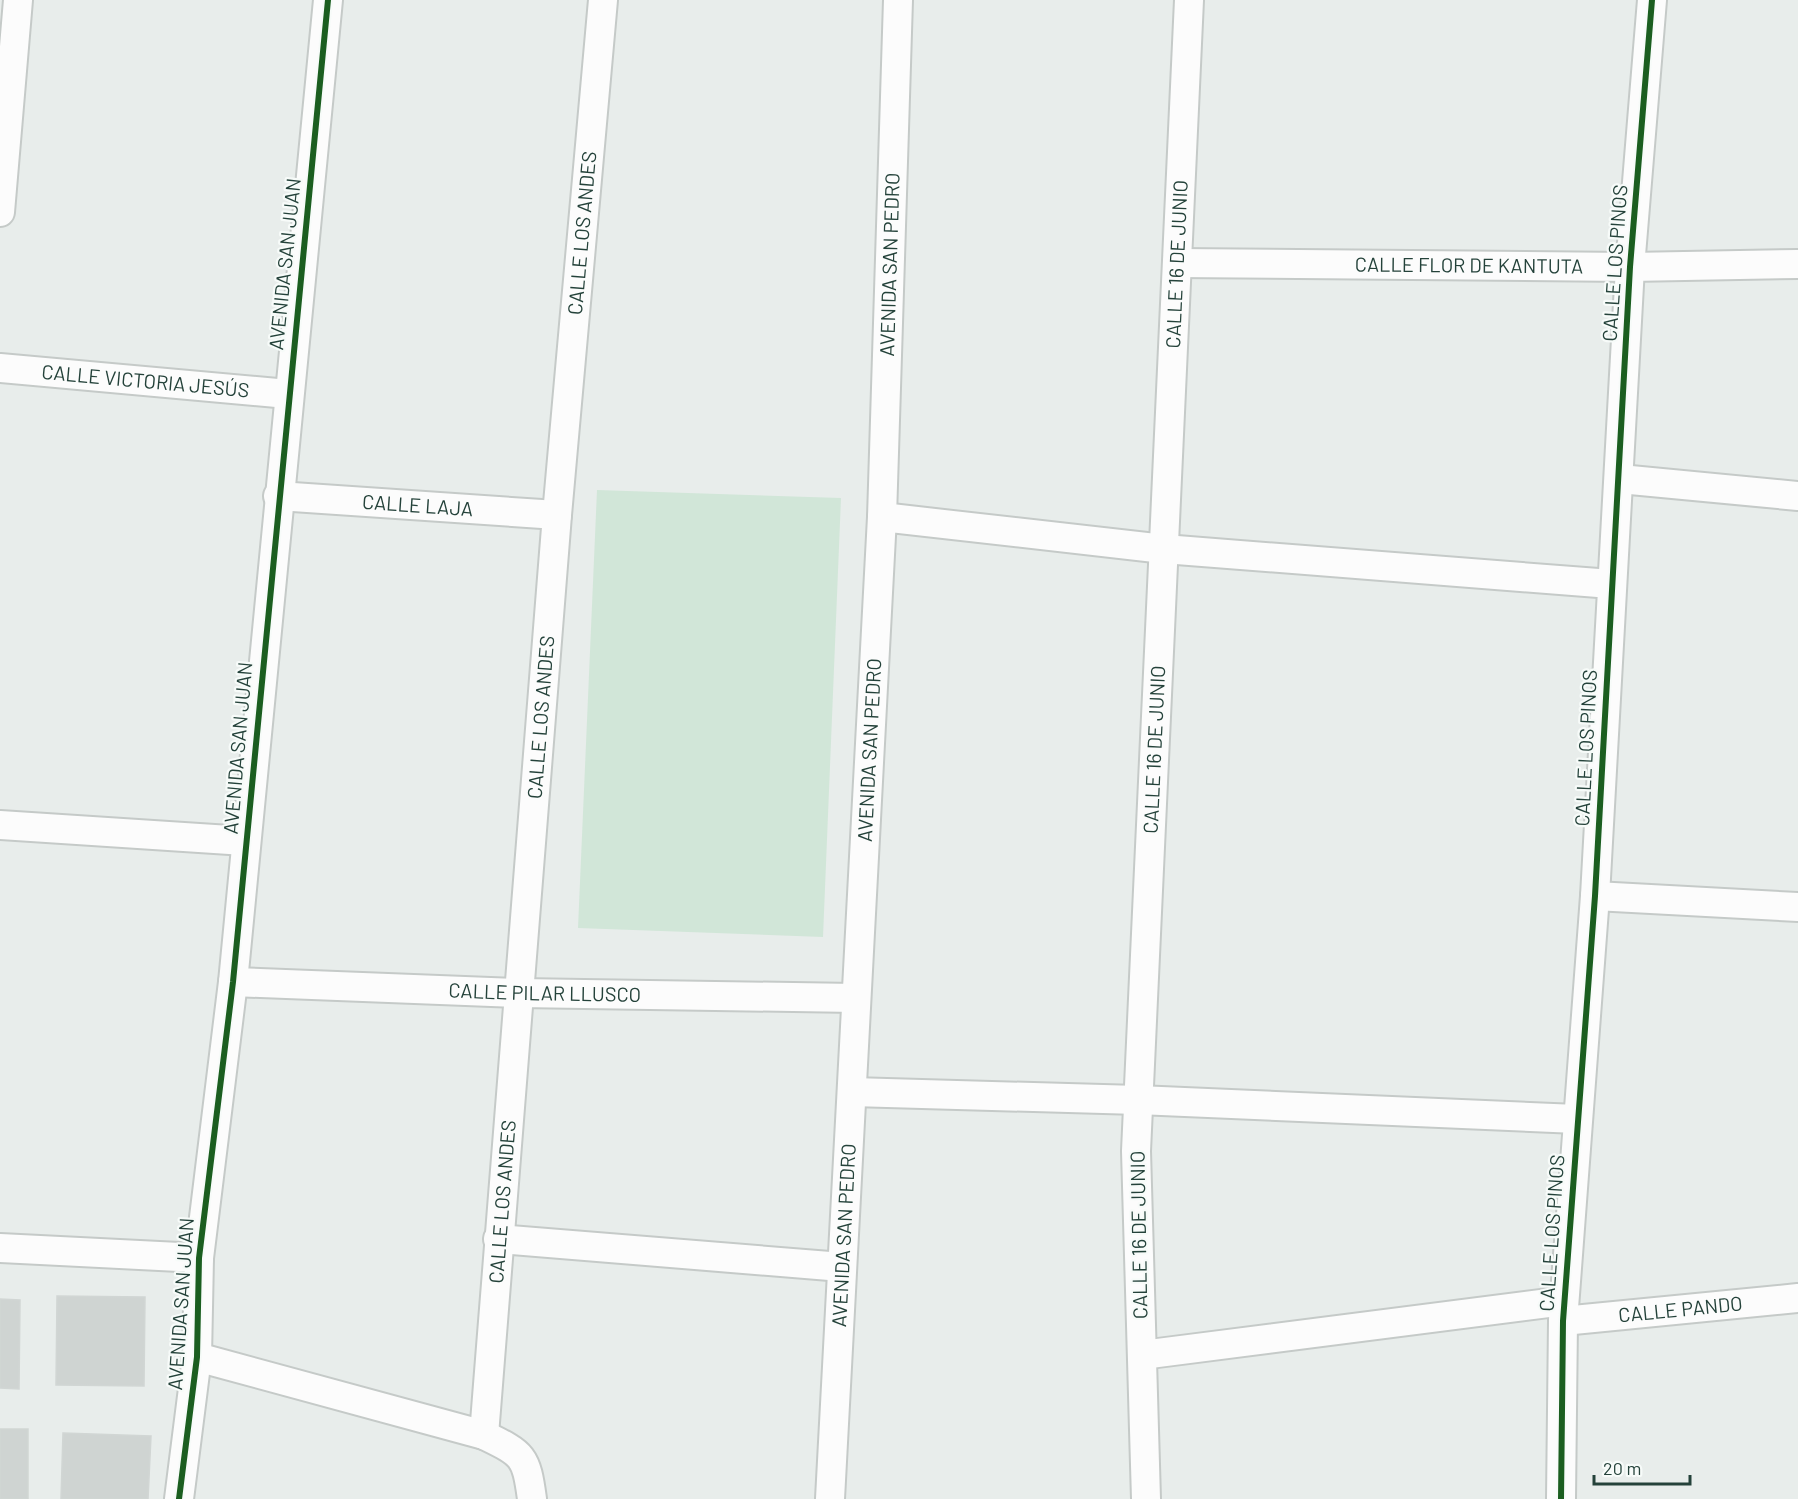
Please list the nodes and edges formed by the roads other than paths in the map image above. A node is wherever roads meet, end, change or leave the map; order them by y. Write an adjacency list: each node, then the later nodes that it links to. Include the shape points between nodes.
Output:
1 (18, 0): 7 (street)
2 (328, 0): 12 (street, AVENIDA SAN JUAN)
3 (603, 0): 16 (street, CALLE LOS ANDES)
4 (898, 0): 17 (street, AVENIDA SAN PEDRO)
5 (1189, 0): 8 (street, CALLE 16 DE JUNIO)
6 (1652, 0): 10 (street, CALLE LOS PINOS)
7 (0, 212)
8 (1177, 263): 10 (street, CALLE FLOR DE KANTUTA); 18 (street, CALLE 16 DE JUNIO)
9 (1798, 264): 10 (street, CALLE FLOR DE KANTUTA)
10 (1630, 267): 13 (street, CALLE LOS PINOS)
11 (0, 368): 12 (street, CALLE VICTORIA JESÚS)
12 (288, 394): 14 (street, AVENIDA SAN JUAN)
13 (1620, 479): 15 (street); 19 (street, CALLE LOS PINOS)
14 (278, 496): 16 (street, CALLE LAJA); 21 (street, AVENIDA SAN JUAN)
15 (1798, 496)
16 (557, 515): 25 (street, CALLE LOS ANDES)
17 (882, 517): 18 (street); 26 (street, AVENIDA SAN PEDRO)
18 (1164, 549): 19 (street); 28 (street, CALLE 16 DE JUNIO)
19 (1611, 584): 22 (street, CALLE LOS PINOS)
20 (0, 825): 21 (street)
21 (245, 841): 24 (street, AVENIDA SAN JUAN)
22 (1595, 896): 23 (street); 29 (street, CALLE LOS PINOS)
23 (1798, 907)
24 (233, 982): 25 (street, CALLE PILAR LLUSCO); 32 (street, AVENIDA SAN JUAN)
25 (519, 993): 26 (street, CALLE PILAR LLUSCO); 30 (street, CALLE LOS ANDES)
26 (856, 998): 27 (street, AVENIDA SAN PEDRO)
27 (852, 1092): 28 (street); 33 (street, AVENIDA SAN PEDRO)
28 (1138, 1100): 29 (street); 36 (street, CALLE 16 DE JUNIO)
29 (1576, 1119): 35 (street, CALLE LOS PINOS)
30 (498, 1239): 33 (street); 38 (street, CALLE LOS ANDES)
31 (0, 1248): 32 (street)
32 (199, 1258): 37 (street, AVENIDA SAN JUAN)
33 (842, 1267): 41 (street, AVENIDA SAN PEDRO)
34 (1798, 1298): 35 (street, CALLE PANDO)
35 (1563, 1311): 36 (street, CALLE PANDO); 43 (street, CALLE LOS PINOS)
36 (1142, 1356): 42 (street, CALLE 16 DE JUNIO)
37 (197, 1357): 38 (street); 39 (street, AVENIDA SAN JUAN)
38 (484, 1435): 40 (street, via 515,1450 528,1467)
39 (179, 1499)
40 (532, 1499)
41 (830, 1499)
42 (1146, 1499)
43 (1561, 1499)

